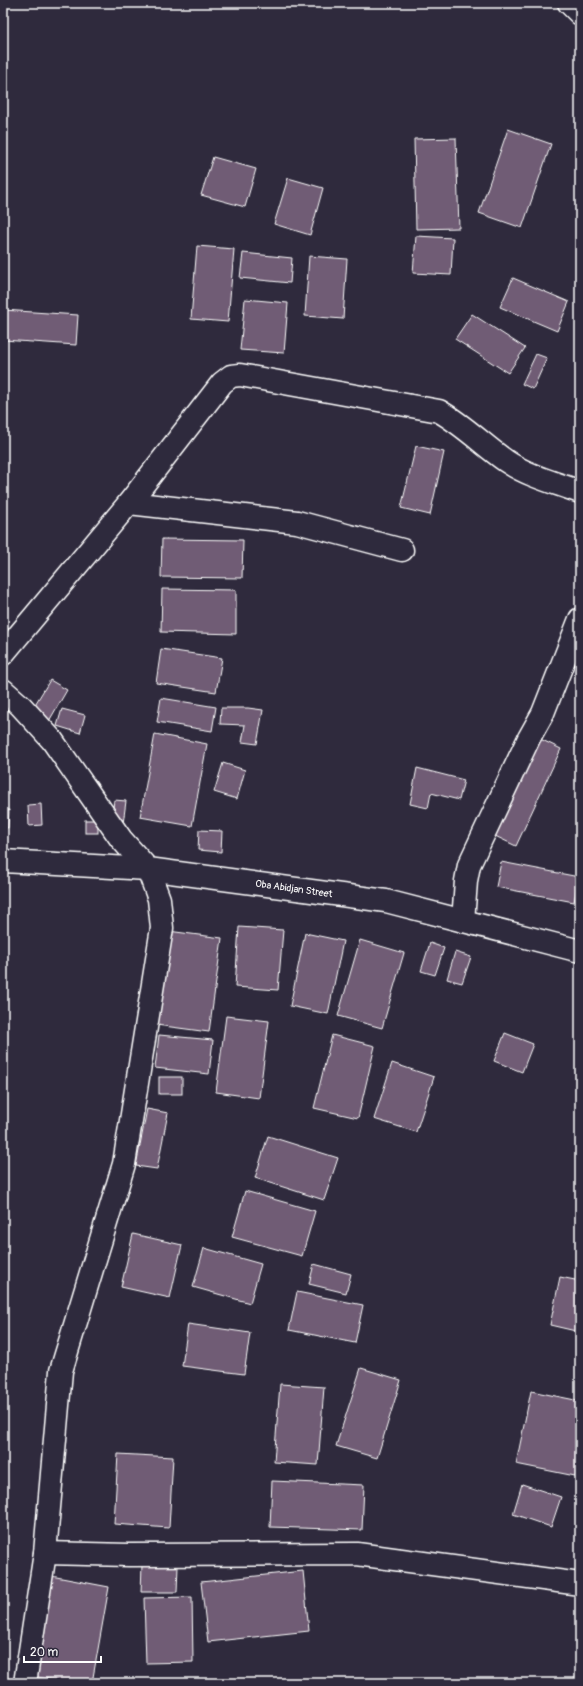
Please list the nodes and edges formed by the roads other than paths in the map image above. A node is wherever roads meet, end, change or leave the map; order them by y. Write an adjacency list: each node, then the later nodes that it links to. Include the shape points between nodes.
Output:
1 (569, 3): 2 (street)
2 (580, 14)
3 (580, 492): 4 (street, via 520,469 456,420 439,411 240,375 231,376 222,383)
4 (129, 502): 5 (street, via 296,522); 7 (street)
5 (402, 550)
6 (580, 619): 11 (street, via 543,713 469,865)
7 (3, 654)
8 (3, 690): 10 (street, via 52,740 121,839)
9 (3, 861): 10 (street, Oba Abidjan Street)
10 (148, 869): 11 (street, Oba Abidjan Street, via 386,901); 13 (street, via 159,899 162,928 124,1164 61,1371)
11 (463, 921): 12 (street, Oba Abidjan Street)
12 (580, 951)
13 (45, 1553): 14 (street, via 357,1554); 15 (street)
14 (580, 1584)
15 (25, 1683)

